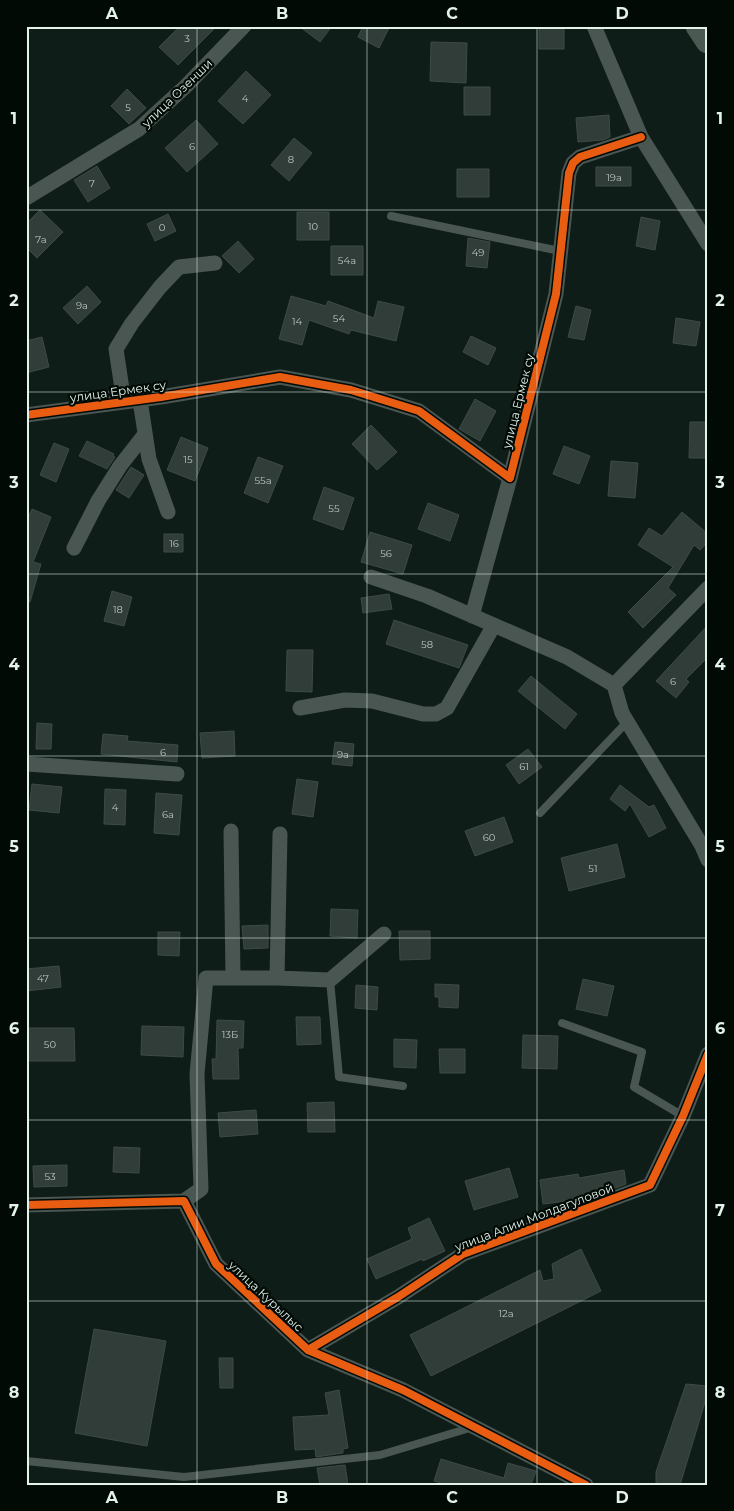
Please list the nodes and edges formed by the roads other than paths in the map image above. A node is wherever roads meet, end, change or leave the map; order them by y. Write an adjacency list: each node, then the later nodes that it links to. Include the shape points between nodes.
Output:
1 (244, 26): 6 (street, улица Озенши, via 139,129)
2 (594, 26): 5 (street)
3 (698, 26): 4 (highway)
4 (708, 41)
5 (641, 137): 8 (street); 9 (street, улица Ермек су, via 580,157 572,163)
6 (26, 198)
7 (391, 216): 9 (lane)
8 (708, 244)
9 (560, 251): 15 (street, улица Ермек су, via 556,294)
10 (215, 263): 12 (street, via 180,267 132,323 116,349)
11 (140, 400): 12 (street, улица Ермек су); 14 (street); 15 (street, улица Ермек су, via 280,377 350,390 419,411)
12 (124, 402): 13 (street, улица Ермек су)
13 (26, 415)
14 (145, 434): 16 (street, via 149,459); 17 (street, via 120,466)
15 (510, 478): 20 (street)
16 (168, 512)
17 (74, 548)
18 (371, 577): 20 (street)
19 (708, 588): 22 (street)
20 (472, 616): 21 (street)
21 (494, 625): 22 (street, via 567,657); 23 (street, via 447,708 436,714 423,714 372,701 345,700)
22 (614, 685): 24 (street)
23 (300, 708)
24 (627, 722): 27 (lane); 30 (street)
25 (26, 764): 26 (street)
26 (177, 774)
27 (540, 813)
28 (231, 831): 32 (street)
29 (280, 834): 33 (street)
30 (708, 860)
31 (384, 934): 34 (street)
32 (233, 978): 33 (street); 39 (street, via 206,978 197,1074 200,1189)
33 (277, 978): 34 (street)
34 (330, 980): 37 (lane, via 339,1077)
35 (562, 1023): 38 (lane, via 642,1052 634,1087)
36 (708, 1054): 38 (street, улица Алии Молдагуловой)
37 (403, 1086)
38 (683, 1116): 41 (street, улица Алии Молдагуловой, via 650,1185 463,1254)
39 (184, 1201): 40 (street); 41 (street, улица Курылыс, via 216,1264)
40 (26, 1205)
41 (308, 1350): 42 (street, улица Курылыс, via 403,1390)
42 (475, 1427): 44 (lane, via 380,1455); 45 (street, улица Курылыс)
43 (26, 1461): 44 (lane)
44 (185, 1481)
45 (586, 1485)

